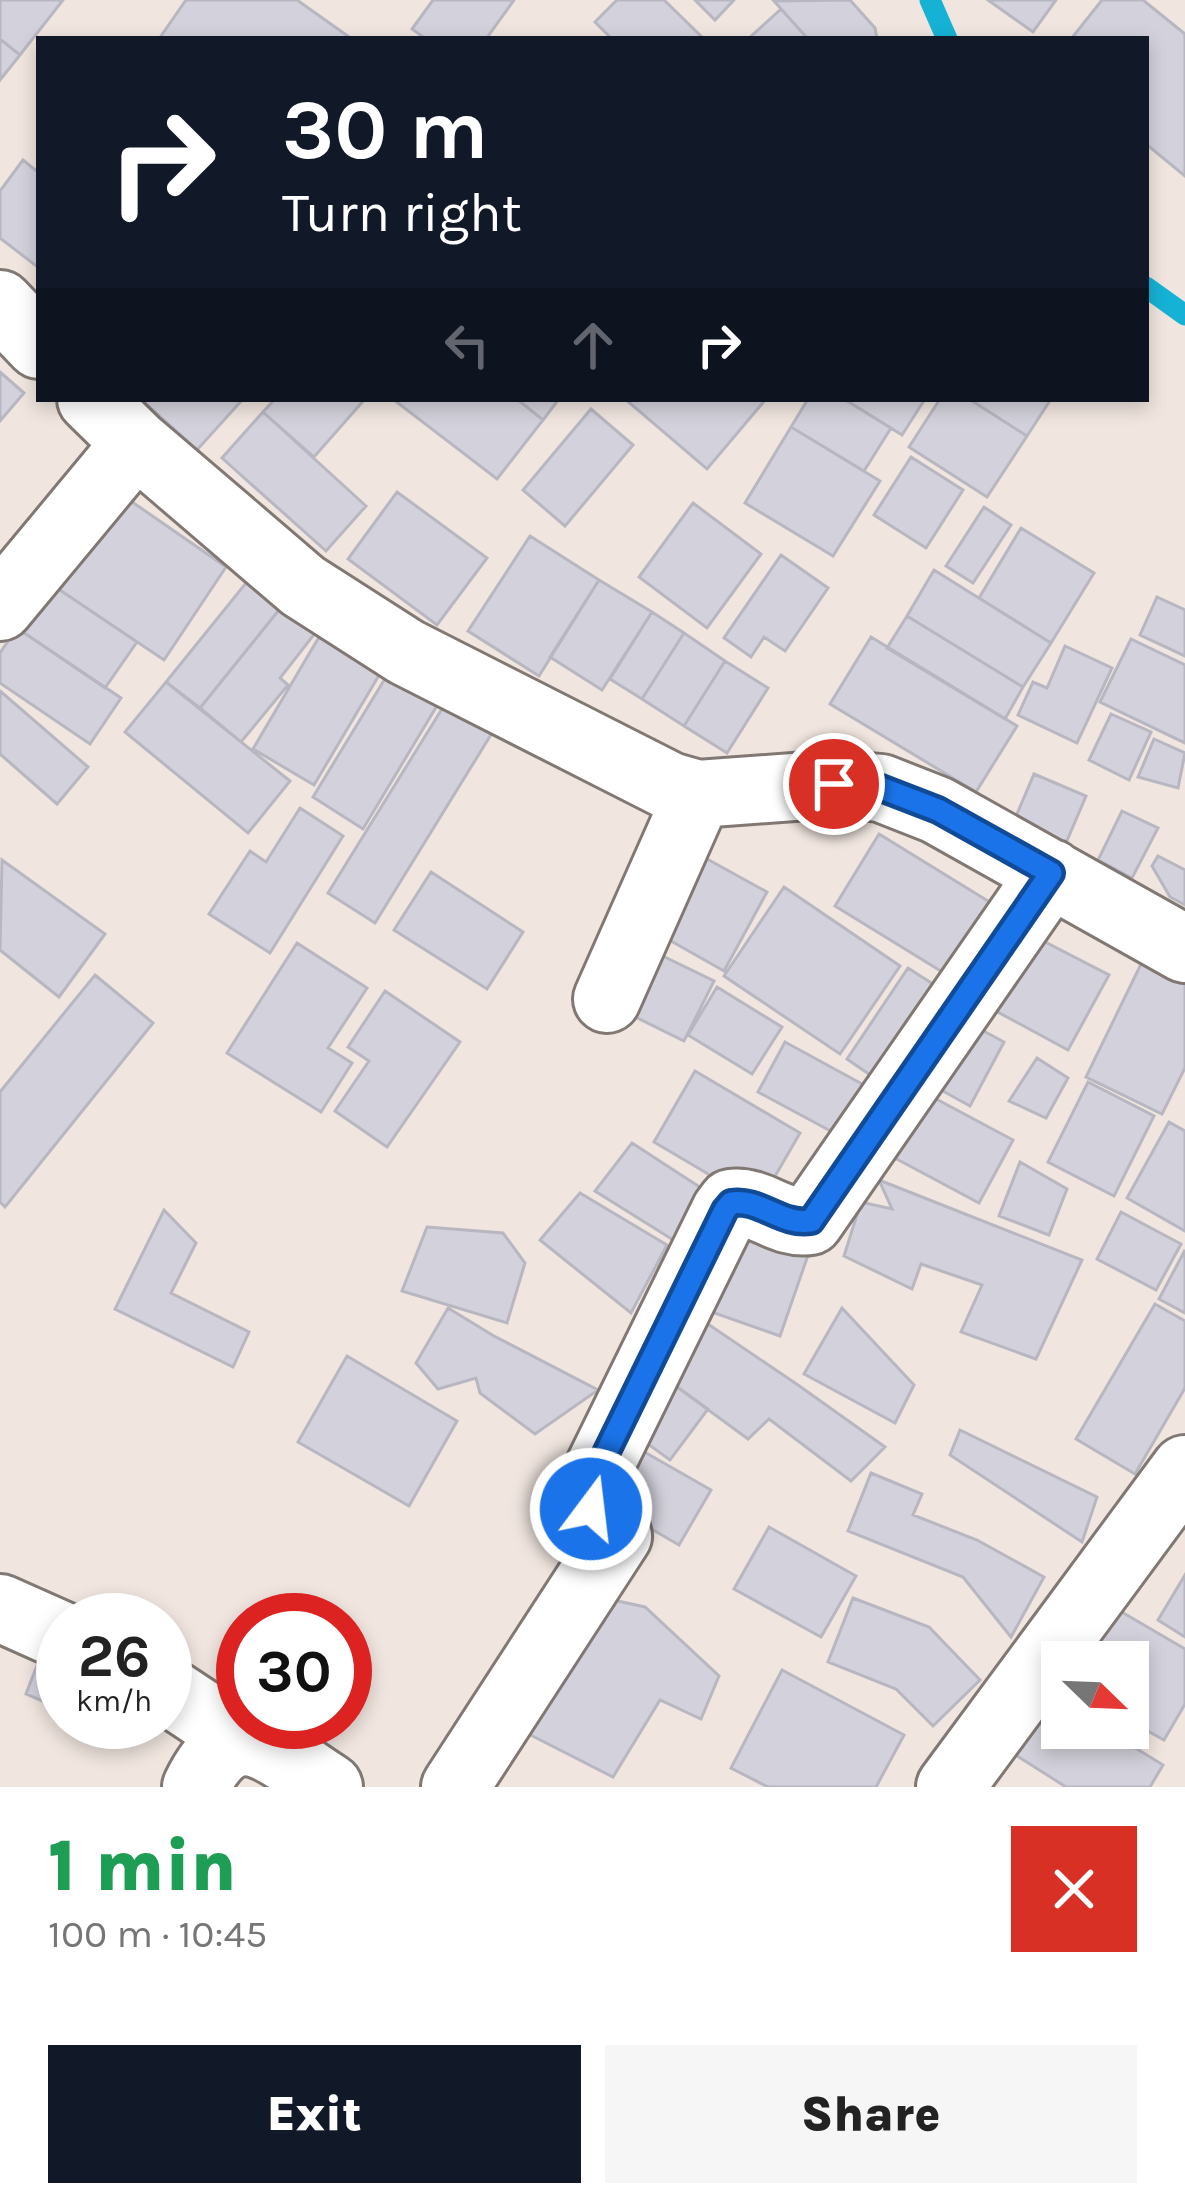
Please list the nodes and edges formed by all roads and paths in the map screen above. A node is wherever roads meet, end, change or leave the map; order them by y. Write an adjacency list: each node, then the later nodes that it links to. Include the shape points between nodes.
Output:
1 (0, 304): 2 (street)
2 (36, 342)
3 (113, 421): 4 (street); 5 (street, via 303,586 406,652)
4 (0, 607)
5 (698, 794): 6 (street, via 881,788); 8 (street)
6 (1051, 873): 7 (street); 16 (street, via 811,1221 742,1201 725,1210 585,1496 618,1536)
7 (1185, 949)
8 (607, 999)
9 (1185, 1469): 17 (street)
10 (0, 1608): 11 (street)
11 (36, 1624)
12 (221, 1749): 14 (street)
13 (268, 1749): 15 (street)
14 (196, 1787)
15 (329, 1787)
16 (455, 1787)
17 (950, 1787)

